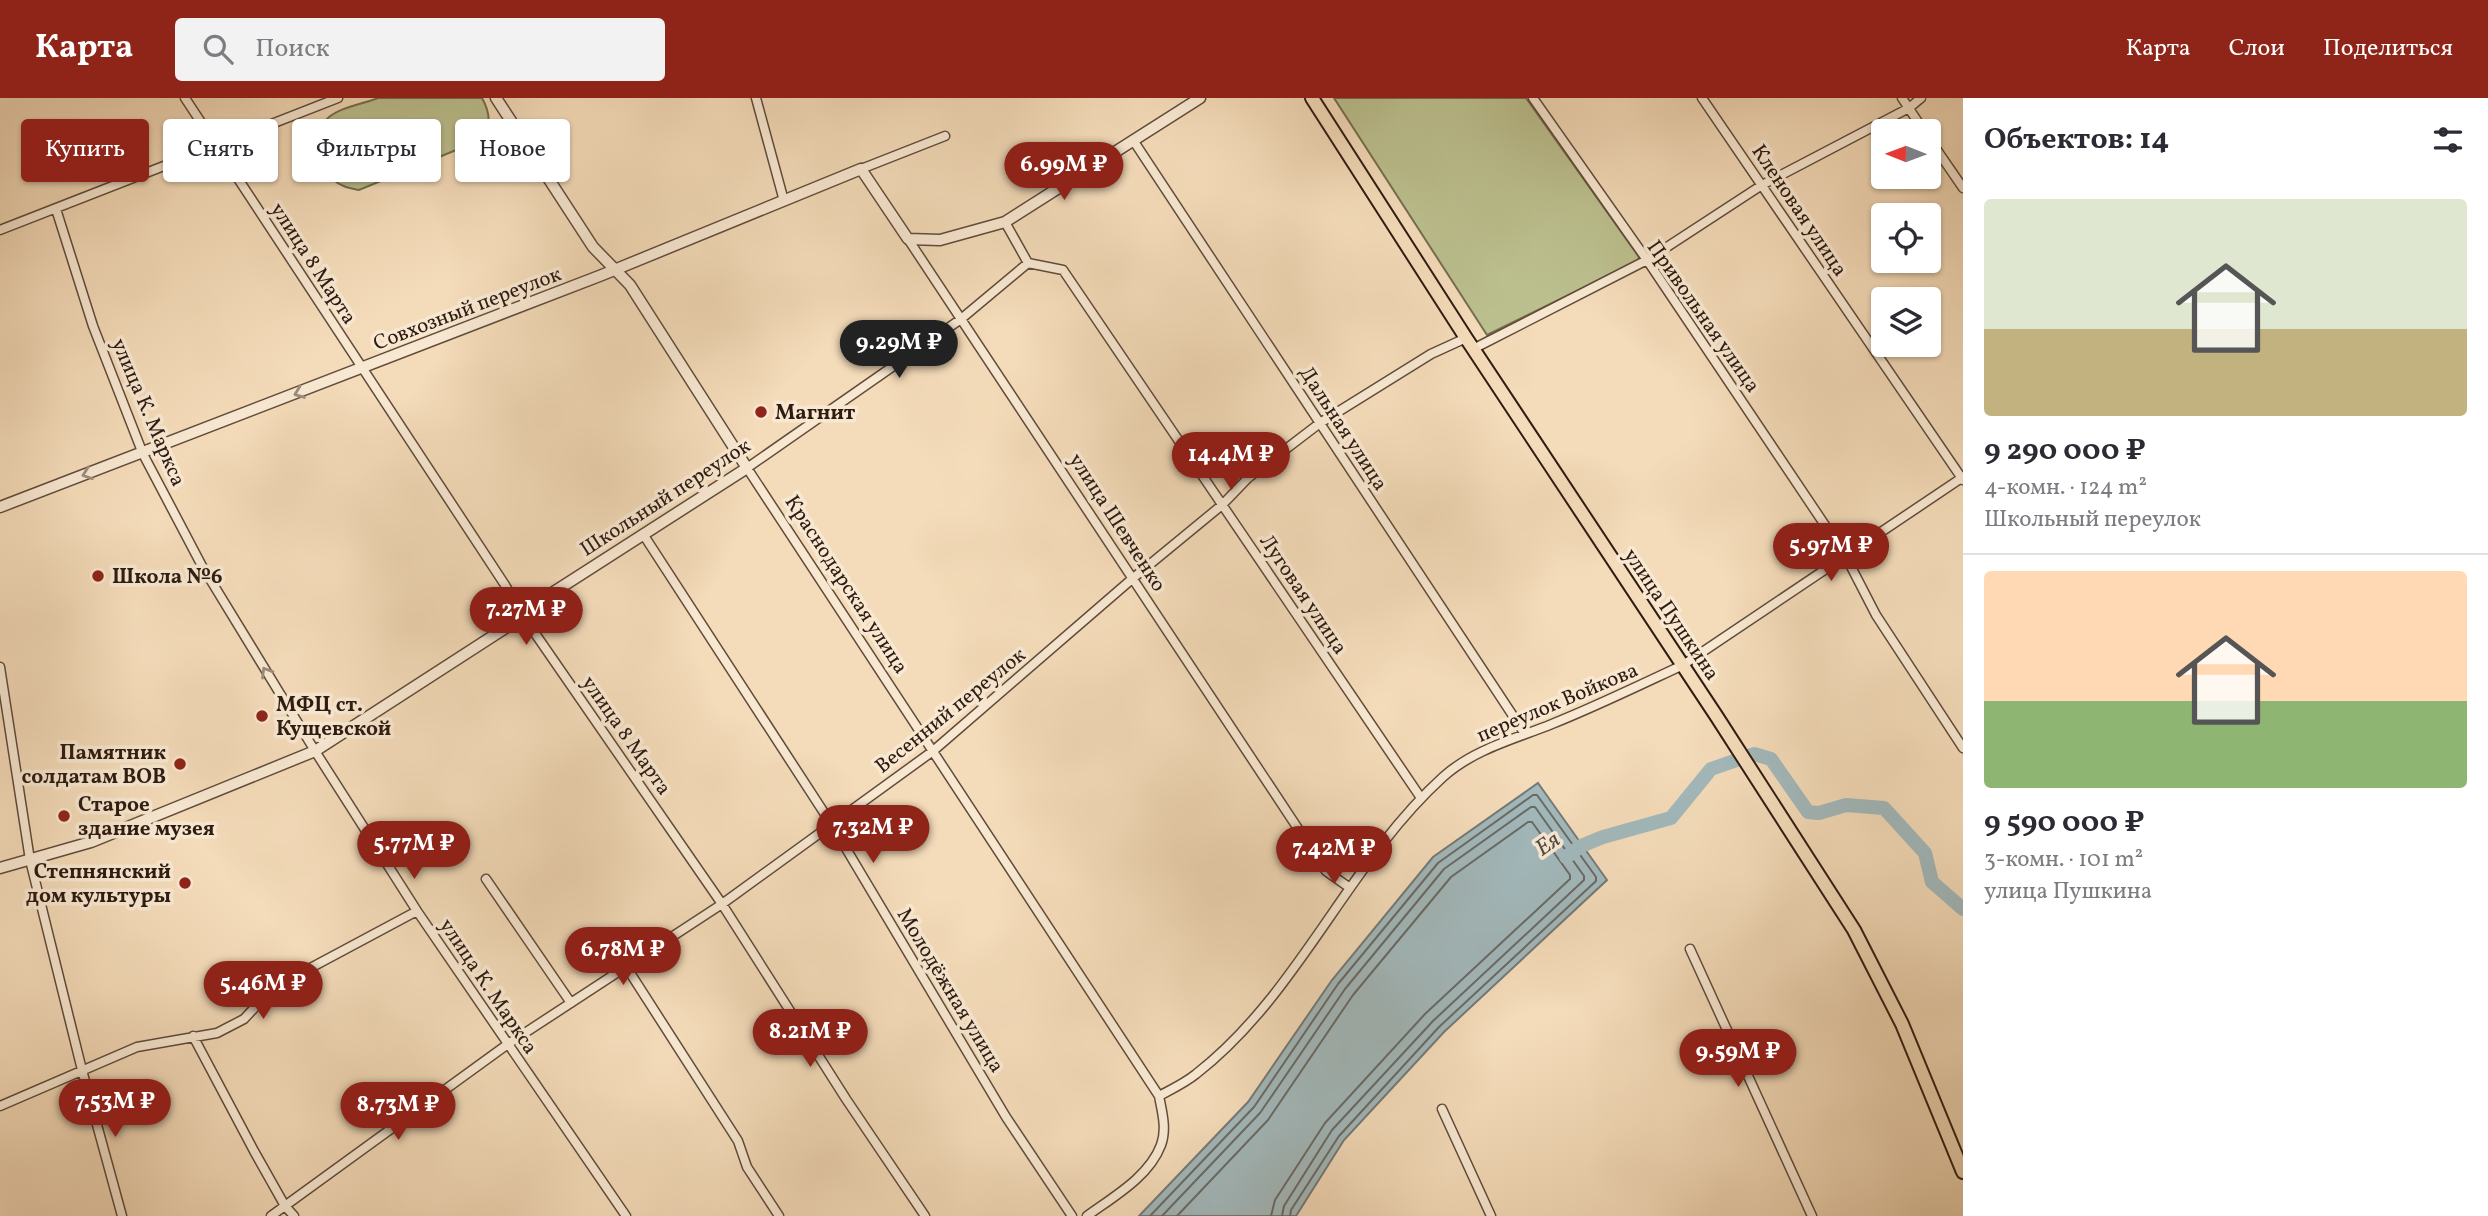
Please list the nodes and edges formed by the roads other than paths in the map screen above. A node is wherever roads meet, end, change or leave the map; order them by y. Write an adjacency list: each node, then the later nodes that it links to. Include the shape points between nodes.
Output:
1 (186, 98): 12 (street, улица 8 Марта)
2 (338, 98): 14 (street)
3 (496, 98): 30 (street, Краснодарская улица, via 593,247)
4 (756, 98): 23 (street)
5 (1200, 98): 16 (street)
6 (1312, 98): 32 (main road, улица Пушкина)
7 (1533, 98): 28 (street, Привольная улица)
8 (1702, 98): 21 (street, Кленовая улица)
9 (1902, 98): 11 (street)
10 (1921, 98): 11 (street, Весенний переулок)
11 (1909, 108): 13 (street); 21 (street, Весенний переулок)
12 (200, 119)
13 (1916, 119)
14 (278, 122)
15 (944, 136): 19 (street, Совхозный переулок)
16 (1133, 140): 25 (street); 34 (street, Дальная улица)
17 (1941, 156): 22 (street)
18 (163, 167): 24 (street)
19 (861, 169): 23 (street, Совхозный переулок); 27 (street, улица Шевченко)
20 (241, 182): 33 (street, улица 8 Марта)
21 (1762, 185): 28 (street, Весенний переулок); 37 (street, Кленовая улица)
22 (1963, 188)
23 (784, 201): 30 (street, Совхозный переулок)
24 (56, 209): 26 (street); 35 (street, улица К. Маркса, via 93,326)
25 (1004, 222): 27 (street, via 940,240); 29 (street)
26 (0, 230)
27 (908, 239): 31 (street, улица Шевченко)
28 (1647, 260): 32 (street, Весенний переулок); 41 (street, Привольная улица)
29 (1028, 263): 31 (street, Школьный переулок); 38 (street, Луговая улица, via 1063,270)
30 (614, 271): 33 (street, Совхозный переулок); 36 (street, Краснодарская улица, via 630,285)
31 (961, 319): 36 (street, Школьный переулок); 42 (street, улица Шевченко)
32 (1469, 343): 34 (street, Весенний переулок, via 1431,354); 44 (main road, улица Пушкина)
33 (363, 369): 35 (street, Совхозный переулок, one-way to 35); 43 (street, улица 8 Марта)
34 (1320, 424): 38 (street, Весенний переулок, via 1248,478); 46 (street, Дальная улица)
35 (143, 454): 39 (street, Совхозный переулок, one-way to 39); 48 (street, улица К. Маркса, one-way to 35, via 202,566)
36 (747, 468): 40 (street, Школьный переулок); 49 (street, Краснодарская улица)
37 (1963, 479): 41 (street, переулок Войкова)
38 (1222, 505): 42 (street, Весенний переулок); 50 (street, Луговая улица)
39 (0, 507)
40 (643, 534): 43 (street, Школьный переулок); 51 (street, Молодёжная улица)
41 (1846, 555): 44 (street, переулок Войкова); 47 (street, Привольная улица, via 1876,615)
42 (1132, 579): 49 (street, Весенний переулок); 55 (street, улица Шевченко, via 1326,872)
43 (523, 616): 48 (street, Школьный переулок); 56 (street, улица 8 Марта)
44 (1683, 665): 46 (street, переулок Войкова); 67 (main road, улица Пушкина, via 1848,919 1878,973)
45 (0, 667): 52 (street)
46 (1525, 734): 50 (street, переулок Войкова, via 1487,747 1446,774)
47 (1963, 748)
48 (315, 751): 52 (street, Школьный переулок, via 91,842); 57 (street, улица К. Маркса)
49 (933, 751): 51 (street, Весенний переулок); 64 (street, Краснодарская улица)
50 (1421, 798): 55 (street, переулок Войкова)
51 (832, 825): 56 (street, Весенний переулок); 75 (street, Молодёжная улица, via 1006,1117)
52 (30, 860): 53 (street, Школьный переулок); 63 (street)
53 (0, 868)
54 (486, 879): 60 (street)
55 (1350, 888): 64 (street, переулок Войкова, via 1264,1007 1196,1075)
56 (722, 904): 59 (street, Весенний переулок); 74 (street, улица 8 Марта)
57 (417, 911): 61 (street, via 273,988 244,1019 217,1033); 62 (street, улица К. Маркса)
58 (1690, 949): 78 (street)
59 (627, 968): 60 (street, Весенний переулок); 73 (street, via 738,1140 747,1167)
60 (571, 1003): 62 (street, Весенний переулок)
61 (192, 1036): 63 (street, via 137,1047); 68 (street)
62 (508, 1044): 68 (street, Весенний переулок); 72 (street, улица К. Маркса)
63 (82, 1070): 65 (street); 69 (street)
64 (1160, 1096): 76 (street, via 1162,1144 1124,1190)
65 (0, 1106)
66 (1441, 1109): 77 (street)
67 (1963, 1172)
68 (285, 1206): 70 (street, Весенний переулок); 71 (street)
69 (122, 1216)
70 (271, 1216)
71 (294, 1216)
72 (626, 1216)
73 (779, 1216)
74 (925, 1216)
75 (1072, 1216)
76 (1087, 1216)
77 (1491, 1216)
78 (1812, 1216)

